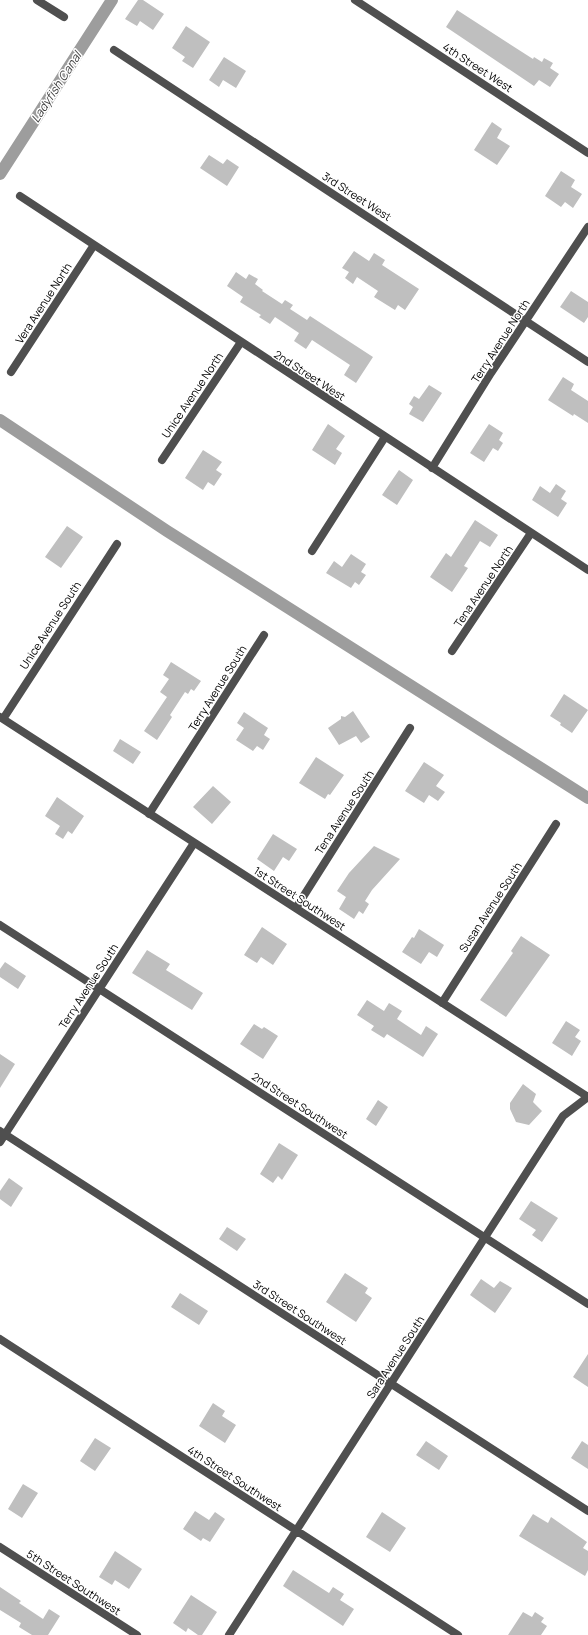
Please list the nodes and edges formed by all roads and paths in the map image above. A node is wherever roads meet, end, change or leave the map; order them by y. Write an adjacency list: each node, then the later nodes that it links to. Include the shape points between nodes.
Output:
1 (37, 0): 3 (street)
2 (355, 0): 5 (street, 4th Street West)
3 (64, 17)
4 (114, 50): 9 (street, 3rd Street West)
5 (588, 153)
6 (20, 196): 8 (street, 2nd Street West)
7 (588, 227): 9 (street, Terry Avenue North)
8 (94, 245): 10 (street, 2nd Street West); 12 (street, Vera Avenue North)
9 (526, 321): 11 (street, 3rd Street West); 15 (street, Terry Avenue North)
10 (241, 342): 13 (street, 2nd Street West); 14 (street, Unice Avenue North)
11 (588, 362)
12 (11, 372)
13 (385, 437): 15 (street, 2nd Street West); 18 (street)
14 (162, 460)
15 (432, 468): 16 (street, 2nd Street West)
16 (531, 533): 19 (street, 2nd Street West); 21 (street, Tena Avenue North)
17 (117, 544): 22 (street, Unice Avenue South)
18 (312, 551)
19 (588, 570)
20 (264, 635): 24 (street, Terry Avenue South)
21 (452, 651)
22 (2, 718): 24 (street, 1st Street Southwest)
23 (410, 728): 27 (street, Tena Avenue South)
24 (149, 814): 26 (street, 1st Street Southwest)
25 (556, 824): 30 (street, Susan Avenue South)
26 (194, 843): 27 (street, 1st Street Southwest); 29 (street, Terry Avenue South)
27 (296, 908): 30 (street, 1st Street Southwest)
28 (0, 925): 29 (street, 2nd Street Southwest)
29 (99, 989): 32 (street, Terry Avenue South); 34 (street, 2nd Street Southwest)
30 (442, 1003): 31 (street, 1st Street Southwest)
31 (588, 1097): 34 (street, Sara Avenue South, via 563,1116)
32 (2, 1133): 33 (street, Terry Avenue South); 37 (street, 3rd Street Southwest)
33 (0, 1142)
34 (485, 1237): 35 (street, 2nd Street Southwest); 37 (street, Sara Avenue South)
35 (588, 1304)
36 (0, 1339): 39 (street, 4th Street Southwest)
37 (391, 1384): 38 (street, 3rd Street Southwest); 39 (street, Sara Avenue South)
38 (588, 1511)
39 (297, 1530): 42 (street, Sara Avenue South); 43 (street, 4th Street Southwest)
40 (0, 1547): 41 (street, 5th Street Southwest)
41 (137, 1635)
42 (229, 1635)
43 (458, 1635)

